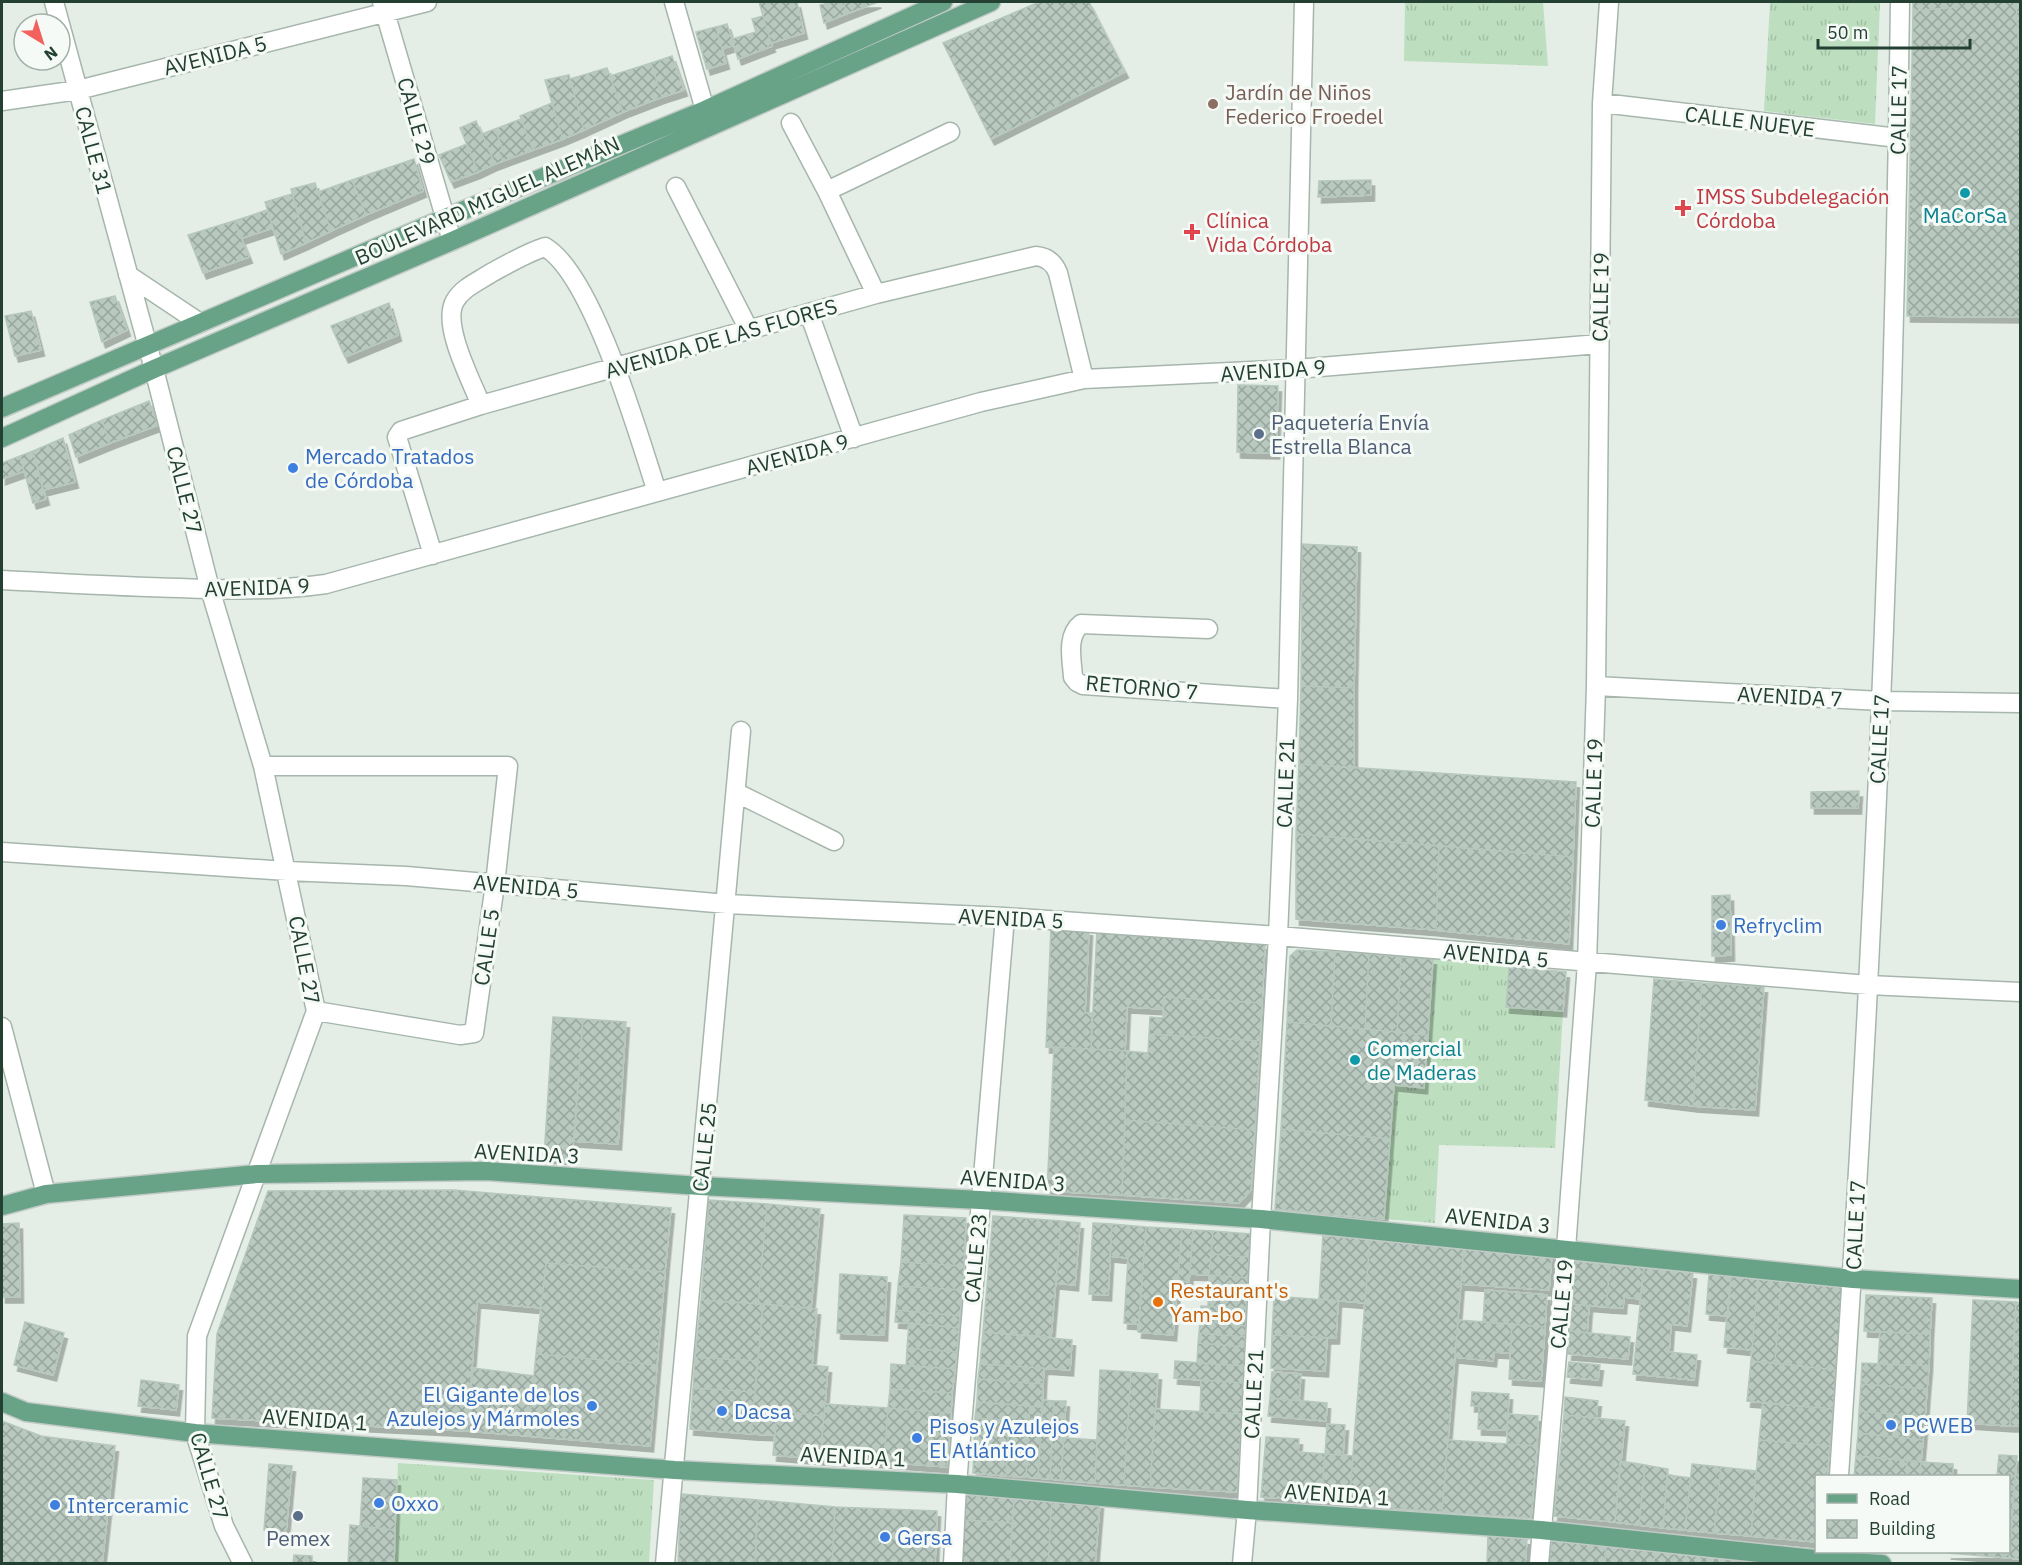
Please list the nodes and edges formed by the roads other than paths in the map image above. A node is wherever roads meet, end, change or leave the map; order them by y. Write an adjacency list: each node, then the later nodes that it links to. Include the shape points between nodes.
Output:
1 (427, 2): 8 (street, AVENIDA 5)
2 (674, 2): 13 (street)
3 (943, 2): 13 (main road, BOULEVARD MIGUEL ALEMÁN)
4 (991, 2): 20 (main road, BOULEVARD MIGUEL ALEMÁN)
5 (1304, 2): 30 (street, CALLE 21)
6 (1609, 2): 12 (street, CALLE 19)
7 (1900, 2): 16 (street, CALLE 17)
8 (384, 6): 10 (street, AVENIDA 5); 19 (street, CALLE 29)
9 (72, 68): 10 (street, CALLE 31)
10 (78, 90): 11 (street, AVENIDA 5); 21 (street, CALLE 31)
11 (2, 100)
12 (1602, 104): 16 (street, CALLE NUEVE); 26 (street, CALLE 19)
13 (705, 110): 19 (main road, BOULEVARD MIGUEL ALEMÁN)
14 (791, 123): 18 (street)
15 (950, 132): 18 (street)
16 (1898, 138): 43 (street, CALLE 17)
17 (676, 187): 25 (street)
18 (827, 190): 22 (street)
19 (445, 218): 20 (street, CALLE 29); 24 (main road, BOULEVARD MIGUEL ALEMÁN)
20 (452, 241): 29 (main road, BOULEVARD MIGUEL ALEMÁN)
21 (128, 275): 24 (street); 27 (street, CALLE 31)
22 (876, 294): 23 (street, AVENIDA DE LAS FLORES); 31 (street, AVENIDA DE LAS FLORES, via 1036,256 1043,258 1054,264 1058,273)
23 (809, 313): 25 (street, AVENIDA DE LAS FLORES); 35 (street)
24 (200, 323): 27 (main road, BOULEVARD MIGUEL ALEMÁN)
25 (749, 330): 28 (street, AVENIDA DE LAS FLORES)
26 (1599, 344): 30 (street, AVENIDA 9); 41 (street, CALLE 19)
27 (147, 347): 29 (street, CALLE 27); 33 (main road, BOULEVARD MIGUEL ALEMÁN)
28 (616, 368): 32 (street, AVENIDA DE LAS FLORES); 32 (street, via 562,262 545,247 472,284 452,306 454,336); 36 (street)
29 (154, 369): 34 (main road, BOULEVARD MIGUEL ALEMÁN); 39 (street, CALLE 27)
30 (1296, 369): 31 (street, AVENIDA 9); 42 (street, CALLE 21)
31 (1084, 380): 35 (street, AVENIDA 9, via 981,402)
32 (481, 405): 37 (street, AVENIDA DE LAS FLORES, via 401,431 397,437)
33 (2, 408)
34 (2, 438)
35 (854, 438): 36 (street, AVENIDA 9)
36 (657, 492): 37 (street, AVENIDA 9)
37 (433, 555): 39 (street, AVENIDA 9, via 326,584 291,589)
38 (2, 580): 39 (street, AVENIDA 9)
39 (210, 589): 46 (street, CALLE 27)
40 (1208, 629): 42 (street, RETORNO 7, via 1081,624 1072,635 1073,677 1083,685)
41 (1596, 686): 43 (street, AVENIDA 7); 55 (street, CALLE 19)
42 (1288, 699): 54 (street, CALLE 21)
43 (1881, 701): 44 (street, AVENIDA 7); 56 (street, CALLE 17)
44 (2020, 703)
45 (741, 731): 47 (street, CALLE 25)
46 (263, 766): 50 (street, CALLE 27); 51 (street, CALLE 5, via 508,766)
47 (737, 793): 48 (street); 52 (street, CALLE 25)
48 (834, 841)
49 (2, 852): 50 (street, AVENIDA 5)
50 (287, 871): 51 (street, AVENIDA 5); 58 (street, CALLE 27)
51 (495, 884): 52 (street, AVENIDA 5); 58 (street, CALLE 5, via 474,1033 460,1035)
52 (727, 904): 53 (street, AVENIDA 5); 61 (street, CALLE 25)
53 (1005, 917): 54 (street, AVENIDA 5); 63 (street, CALLE 23)
54 (1278, 936): 55 (street, AVENIDA 5); 65 (street, CALLE 21)
55 (1587, 963): 56 (street, AVENIDA 5); 66 (street, CALLE 19)
56 (1868, 985): 57 (street, AVENIDA 5); 67 (street, CALLE 17)
57 (2020, 992)
58 (316, 1011): 60 (street, CALLE 27)
59 (2, 1027): 62 (street)
60 (257, 1174): 61 (main road, AVENIDA 3, via 486,1172); 62 (main road, AVENIDA 3); 70 (street, CALLE 27, via 197,1336)
61 (700, 1186): 63 (main road, AVENIDA 3); 71 (street, CALLE 25)
62 (46, 1194): 64 (main road, AVENIDA 3)
63 (980, 1200): 65 (main road, AVENIDA 3); 73 (street, CALLE 23)
64 (2, 1206)
65 (1261, 1220): 66 (main road, AVENIDA 3); 74 (street, CALLE 21)
66 (1566, 1249): 67 (main road, AVENIDA 3); 75 (street, CALLE 19)
67 (1853, 1279): 68 (main road, AVENIDA 3); 72 (street, CALLE 17)
68 (2020, 1289)
69 (2, 1402): 70 (main road, AVENIDA 1, via 26,1412)
70 (195, 1433): 71 (main road, AVENIDA 1); 77 (street, CALLE 27, via 224,1526)
71 (675, 1470): 73 (main road, AVENIDA 1); 78 (street, CALLE 25)
72 (1839, 1475)
73 (957, 1484): 74 (main road, AVENIDA 1); 79 (street, CALLE 23)
74 (1247, 1510): 75 (main road, AVENIDA 1); 80 (street, CALLE 21)
75 (1542, 1530): 76 (main road, AVENIDA 1); 81 (street, CALLE 19)
76 (1834, 1558): 82 (main road, AVENIDA 1)
77 (243, 1563)
78 (665, 1563)
79 (953, 1563)
80 (1242, 1563)
81 (1539, 1563)
82 (1882, 1563)

